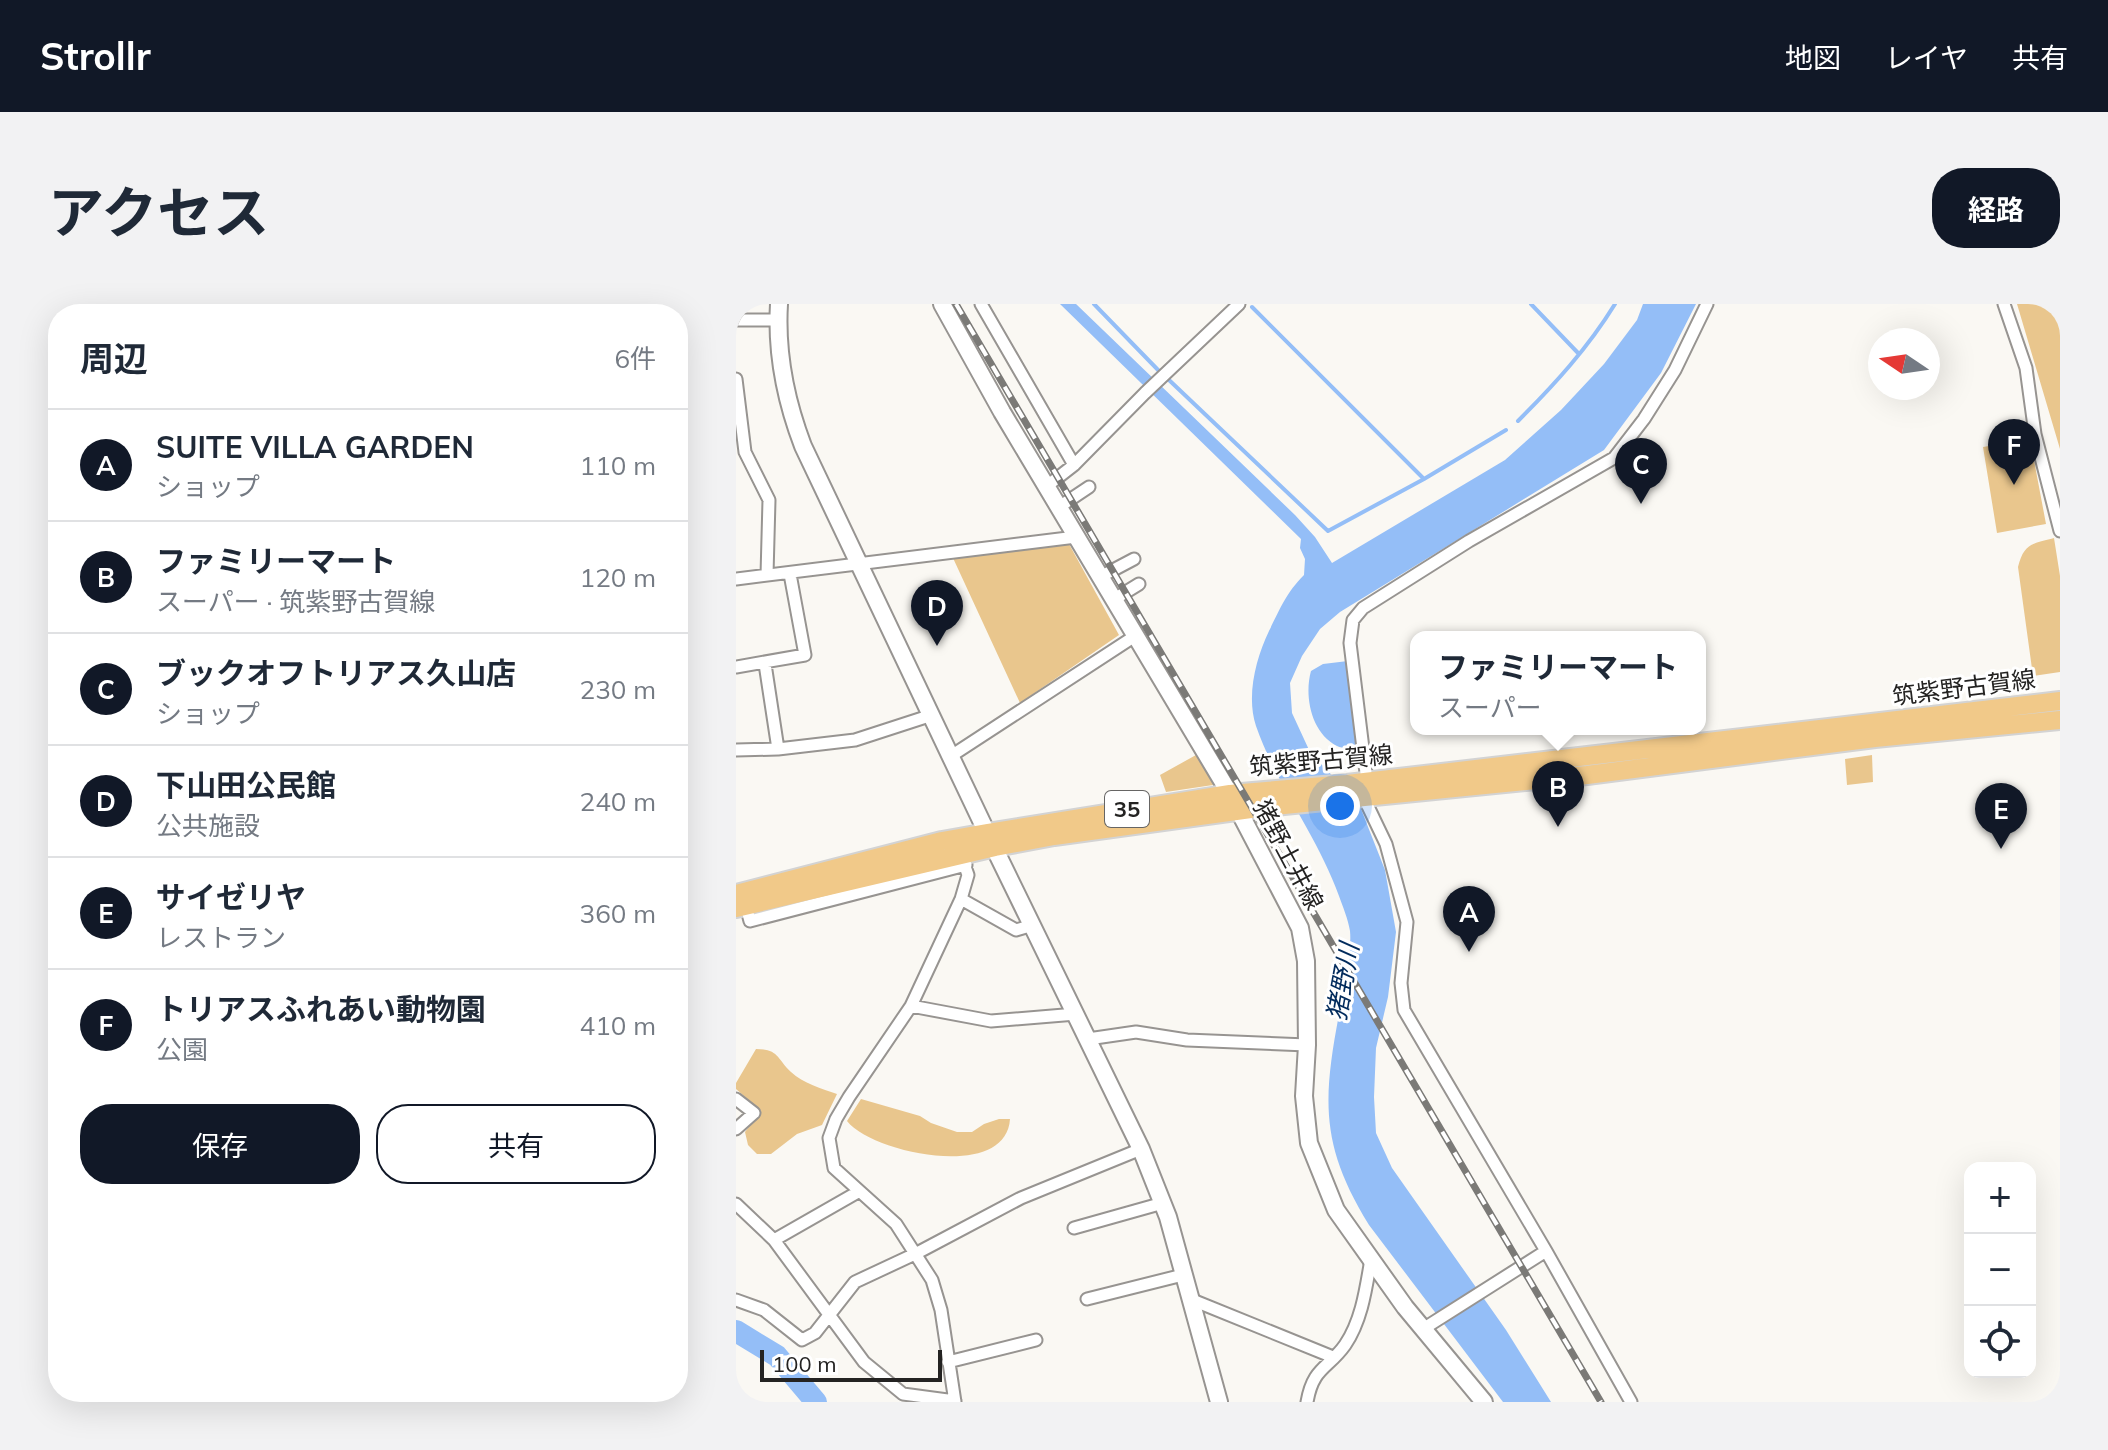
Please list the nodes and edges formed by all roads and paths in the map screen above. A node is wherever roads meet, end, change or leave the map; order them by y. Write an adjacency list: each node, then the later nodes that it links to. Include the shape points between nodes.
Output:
1 (942, 304): 10 (main road, 猪野土井線)
2 (981, 304): 9 (street)
3 (1239, 304): 9 (street)
4 (1707, 304): 32 (street, via 1675,370 1614,458 1469,541 1363,608 1353,620)
5 (2004, 304): 13 (street, via 2026,368 2035,434)
6 (779, 312): 7 (street); 16 (main road, via 781,368 793,421)
7 (736, 320)
8 (736, 379): 18 (street, via 745,452 769,500)
9 (1074, 465): 10 (street)
10 (1047, 486): 12 (main road, 猪野土井線)
11 (1089, 487): 12 (street)
12 (1059, 507): 14 (main road, 猪野土井線)
13 (2060, 531)
14 (1076, 537): 16 (street); 19 (main road, 猪野土井線)
15 (1134, 559): 19 (street)
16 (859, 566): 17 (street); 27 (main road)
17 (790, 574): 18 (street); 24 (street, via 805,655)
18 (767, 575): 20 (street)
19 (1100, 577): 22 (main road, 猪野土井線)
20 (736, 579)
21 (1139, 584): 22 (street)
22 (1113, 600): 23 (main road, 猪野土井線)
23 (1135, 636): 31 (street); 33 (main road, 猪野土井線)
24 (765, 664): 25 (street); 29 (street)
25 (736, 667)
26 (2060, 701): 32 (main road, 筑紫野古賀線 / 35)
27 (932, 715): 29 (street, via 855,740); 31 (main road)
28 (2060, 720): 32 (main road, 筑紫野古賀線 / 35, via 1587,775)
29 (778, 749): 30 (street)
30 (736, 750)
31 (951, 756): 34 (main road)
32 (1357, 790): 33 (main road, 筑紫野古賀線 / 35); 51 (street, via 1386,844 1407,922 1404,1010)
33 (1234, 802): 34 (main road, 筑紫野古賀線 / 35, via 1054,836); 42 (main road, 猪野土井線, via 1300,928 1306,961)
34 (991, 840): 35 (main road, 筑紫野古賀線 / 35); 37 (main road, 筑紫野古賀線 / 35, via 942,841); 38 (main road)
35 (964, 860): 36 (street, via 968,875); 37 (main road, 筑紫野古賀線 / 35)
36 (961, 899): 38 (street, via 1016,930); 39 (street)
37 (739, 903)
38 (1033, 925): 40 (main road)
39 (911, 1006): 40 (street, via 991,1021); 46 (street, via 849,1097 829,1138 834,1168)
40 (1076, 1014): 41 (main road)
41 (1088, 1039): 42 (street, via 1136,1032 1187,1040); 45 (main road)
42 (1307, 1045): 53 (main road, 猪野土井線, via 1304,1096 1309,1143 1336,1210)
43 (736, 1099): 44 (street, via 754,1113)
44 (736, 1129)
45 (1141, 1149): 47 (main road); 52 (street, via 1021,1198)
46 (858, 1192): 50 (street); 52 (street, via 896,1224)
47 (1163, 1203): 49 (street); 54 (main road)
48 (736, 1204): 50 (street)
49 (1074, 1228)
50 (774, 1240): 58 (street)
51 (1546, 1251): 59 (street); 67 (street)
52 (917, 1253): 58 (street, via 855,1282); 62 (street, via 941,1310)
53 (1371, 1259): 59 (main road, 猪野土井線); 61 (street, via 1354,1330)
54 (1183, 1275): 55 (street); 56 (main road)
55 (1087, 1299)
56 (1190, 1299): 61 (street); 64 (main road)
57 (736, 1300): 58 (street, via 764,1310 802,1340)
58 (828, 1315): 63 (street, via 864,1362 903,1394)
59 (1430, 1324): 66 (main road, 猪野土井線)
60 (1036, 1340): 62 (street)
61 (1333, 1357): 65 (street, via 1317,1372)
62 (948, 1362): 63 (street)
63 (955, 1402)
64 (1219, 1402)
65 (1307, 1402)
66 (1484, 1402)
67 (1631, 1402)

